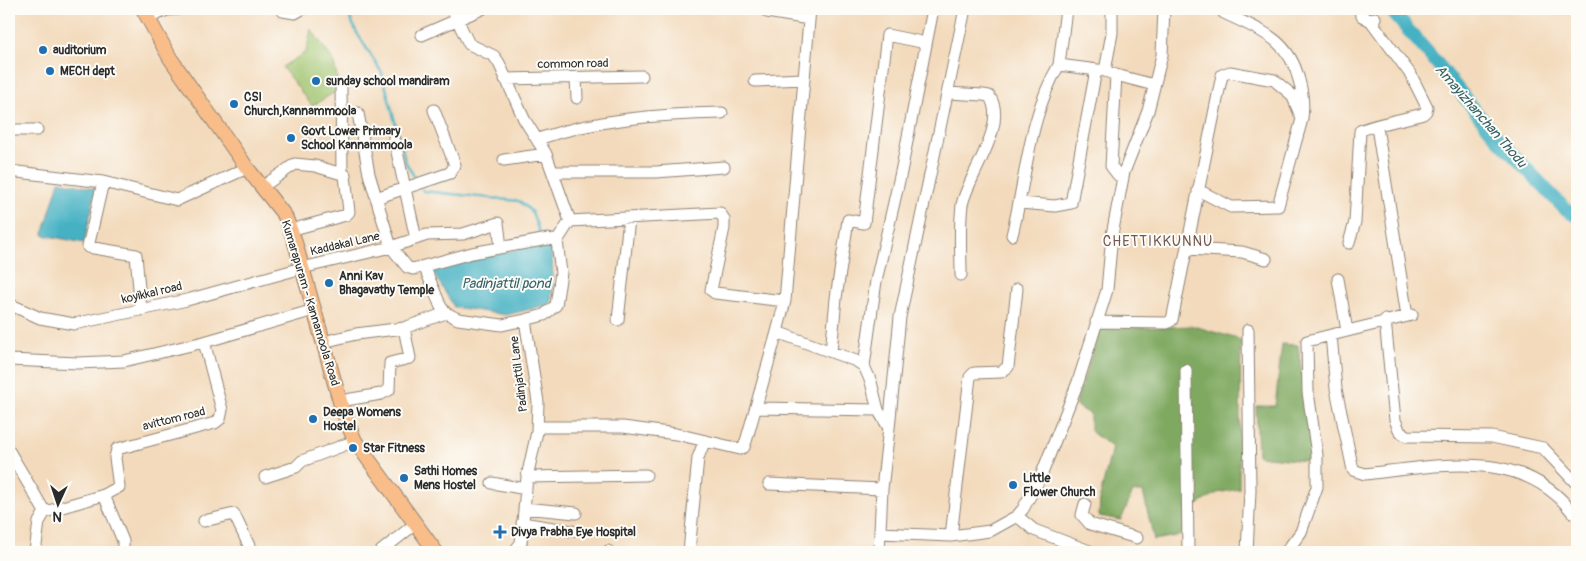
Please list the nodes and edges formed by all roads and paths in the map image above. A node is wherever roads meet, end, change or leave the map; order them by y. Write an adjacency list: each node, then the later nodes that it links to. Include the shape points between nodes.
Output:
1 (179, 9): 13 (street)
2 (281, 9): 3 (street, via 295,13)
3 (302, 9)
4 (482, 9): 14 (street)
5 (933, 9): 17 (street)
6 (965, 9): 27 (street)
7 (1066, 9): 18 (street)
8 (1112, 9): 19 (street, via 1112,40)
9 (1164, 9): 25 (street, via 1162,55)
10 (1220, 9): 32 (street, via 1272,37 1286,49 1296,66 1305,101)
11 (1359, 9): 33 (street, via 1362,16 1373,20 1411,75 1427,107 1423,114)
12 (767, 12): 15 (street)
13 (146, 13): 41 (main road, Kumarapuram - Kannamoola Road, via 170,58)
14 (454, 14): 16 (street); 22 (street, via 469,44 494,56 503,69)
15 (809, 14): 23 (street)
16 (422, 36)
17 (926, 43): 84 (street, via 887,35 864,223 848,220); 86 (street, via 902,172 876,281)
18 (1059, 65): 19 (street); 51 (street, via 1034,131)
19 (1106, 72): 25 (street); 44 (street, via 1111,166 1118,176); 51 (street, via 1071,203 1055,206)
20 (642, 76): 21 (street, common road)
21 (576, 78): 22 (street, common road); 28 (street)
22 (505, 79): 37 (street, via 524,119)
23 (804, 79): 24 (street); 68 (street)
24 (755, 81)
25 (1154, 85): 44 (street)
26 (340, 86): 45 (street)
27 (948, 93): 65 (street, via 989,96 994,104 992,132 962,206); 92 (street, via 900,316)
28 (577, 98)
29 (434, 110): 48 (street, via 454,169)
30 (358, 113): 50 (street)
31 (722, 113): 37 (street, via 584,125)
32 (1302, 119): 49 (street, via 1278,206 1231,207); 49 (street, via 1292,95 1274,80 1230,72 1222,75)
33 (1377, 127): 58 (street, via 1363,128 1358,138 1355,222); 75 (street, via 1407,316 1412,315 1394,320)
34 (9, 130): 35 (street)
35 (37, 130)
36 (394, 138): 48 (street)
37 (538, 139): 38 (street)
38 (546, 154): 39 (street); 43 (street)
39 (504, 160)
40 (724, 167): 43 (street, via 656,172)
41 (247, 168): 46 (street, via 178,200); 47 (main road, Kumarapuram - Kannamoola Road)
42 (9, 171): 46 (street)
43 (553, 172): 53 (street)
44 (1124, 172): 76 (street, via 1112,235 1107,290)
45 (342, 174): 47 (street, via 294,164); 54 (street, via 346,175 349,212)
46 (103, 182): 70 (street, via 88,247 136,255)
47 (262, 187): 54 (main road, Kumarapuram - Kannamoola Road, via 285,216)
48 (405, 188): 50 (street); 56 (street)
49 (1198, 190): 61 (street)
50 (376, 198): 59 (street)
51 (1020, 202): 55 (street)
52 (629, 219): 53 (street); 68 (street, via 720,213 724,228 711,290 715,294); 74 (street)
53 (570, 220): 57 (street)
54 (290, 230): 64 (main road, Kumarapuram - Kannamoola Road)
55 (1012, 235)
56 (416, 239): 59 (street); 60 (street, via 427,235 463,234 498,223)
57 (557, 241): 60 (street, Kaddakal Lane, via 548,239); 73 (street, Padinjattil Lane, via 561,273 556,305 544,315)
58 (1349, 243)
59 (391, 247): 63 (street, Kaddakal Lane, via 407,267); 64 (street, Kaddakal Lane)
60 (501, 248): 63 (street, Kaddakal Lane, via 472,252)
61 (1187, 249): 62 (street, via 1242,252); 76 (street, via 1172,320 1167,323)
62 (1266, 259)
63 (424, 266): 72 (street)
64 (302, 268): 70 (street, koyikkal road); 71 (main road, Kumarapuram - Kannamoola Road)
65 (961, 275)
66 (1338, 279): 79 (street)
67 (1016, 289): 116 (street, via 1008,367 1001,372 974,373 970,377)
68 (785, 300): 80 (street)
69 (9, 304): 70 (street, koyikkal road, via 40,318 74,324)
70 (141, 310)
71 (314, 310): 82 (street); 83 (main road, Kumarapuram - Kannamoola Road)
72 (446, 313): 73 (street, via 458,319 502,325); 77 (street)
73 (525, 320): 91 (street, Padinjattil Lane, via 538,402)
74 (618, 320)
75 (1385, 320): 79 (street); 101 (street, via 1395,420 1400,432 1407,436 1492,437 1543,448)
76 (1096, 322): 110 (street, via 1078,382 1041,476)
77 (404, 328): 83 (street); 88 (street, via 410,358 390,363 389,390)
78 (1248, 330): 128 (street, via 1250,491)
79 (1348, 331): 81 (street)
80 (777, 332): 84 (street); 89 (street)
81 (1331, 336): 109 (street, via 1336,389 1353,470 1365,474 1469,464 1509,468 1561,497); 129 (street, via 1308,341 1308,392 1317,455 1317,487 1301,532)
82 (204, 342): 85 (street, via 124,360 78,363); 104 (street, avittom road, via 222,410 220,419 118,449 115,458 118,487)
83 (323, 342): 88 (main road, Kumarapuram - Kannamoola Road)
84 (831, 352): 86 (street)
85 (9, 360)
86 (864, 366): 90 (street)
87 (1186, 370): 127 (street)
88 (340, 401): 93 (main road, Kumarapuram - Kannamoola Road)
89 (756, 408): 90 (street); 94 (street, via 744,447 733,449)
90 (878, 410): 92 (street)
91 (537, 427): 94 (street, via 623,427 676,434); 97 (street, Padinjattil Lane)
92 (889, 428): 103 (street)
93 (355, 441): 98 (street); 113 (main road, Kumarapuram - Kannamoola Road)
94 (704, 442): 124 (street, via 698,458)
95 (9, 451): 107 (street)
96 (646, 475): 97 (street)
97 (528, 476): 102 (street, Padinjattil Lane)
98 (265, 477)
99 (492, 483): 102 (street)
100 (769, 484): 103 (street)
101 (1577, 484)
102 (526, 489): 106 (street, Padinjattil Lane)
103 (882, 489): 115 (street)
104 (104, 495): 107 (street); 119 (street, via 124,541)
105 (1085, 504): 117 (street, via 1082,515 1090,524)
106 (524, 508): 108 (street); 112 (street, Padinjattil Lane)
107 (45, 512): 118 (street, via 38,522)
108 (576, 513)
109 (1577, 513)
110 (1016, 516): 116 (street, via 990,531); 126 (street, via 1034,530)
111 (204, 521): 120 (street, via 234,514)
112 (522, 523): 114 (street); 123 (street, Padinjattil Lane, via 520,543)
113 (416, 524): 121 (street); 122 (main road, Kumarapuram - Kannamoola Road)
114 (572, 530)
115 (880, 534): 116 (street); 125 (street)
116 (951, 536)
117 (1137, 538)
118 (35, 552)
119 (122, 552)
120 (252, 552)
121 (380, 552)
122 (436, 552)
123 (514, 552)
124 (690, 552)
125 (879, 552)
126 (1092, 552)
127 (1188, 552)
128 (1247, 552)
129 (1286, 552)

